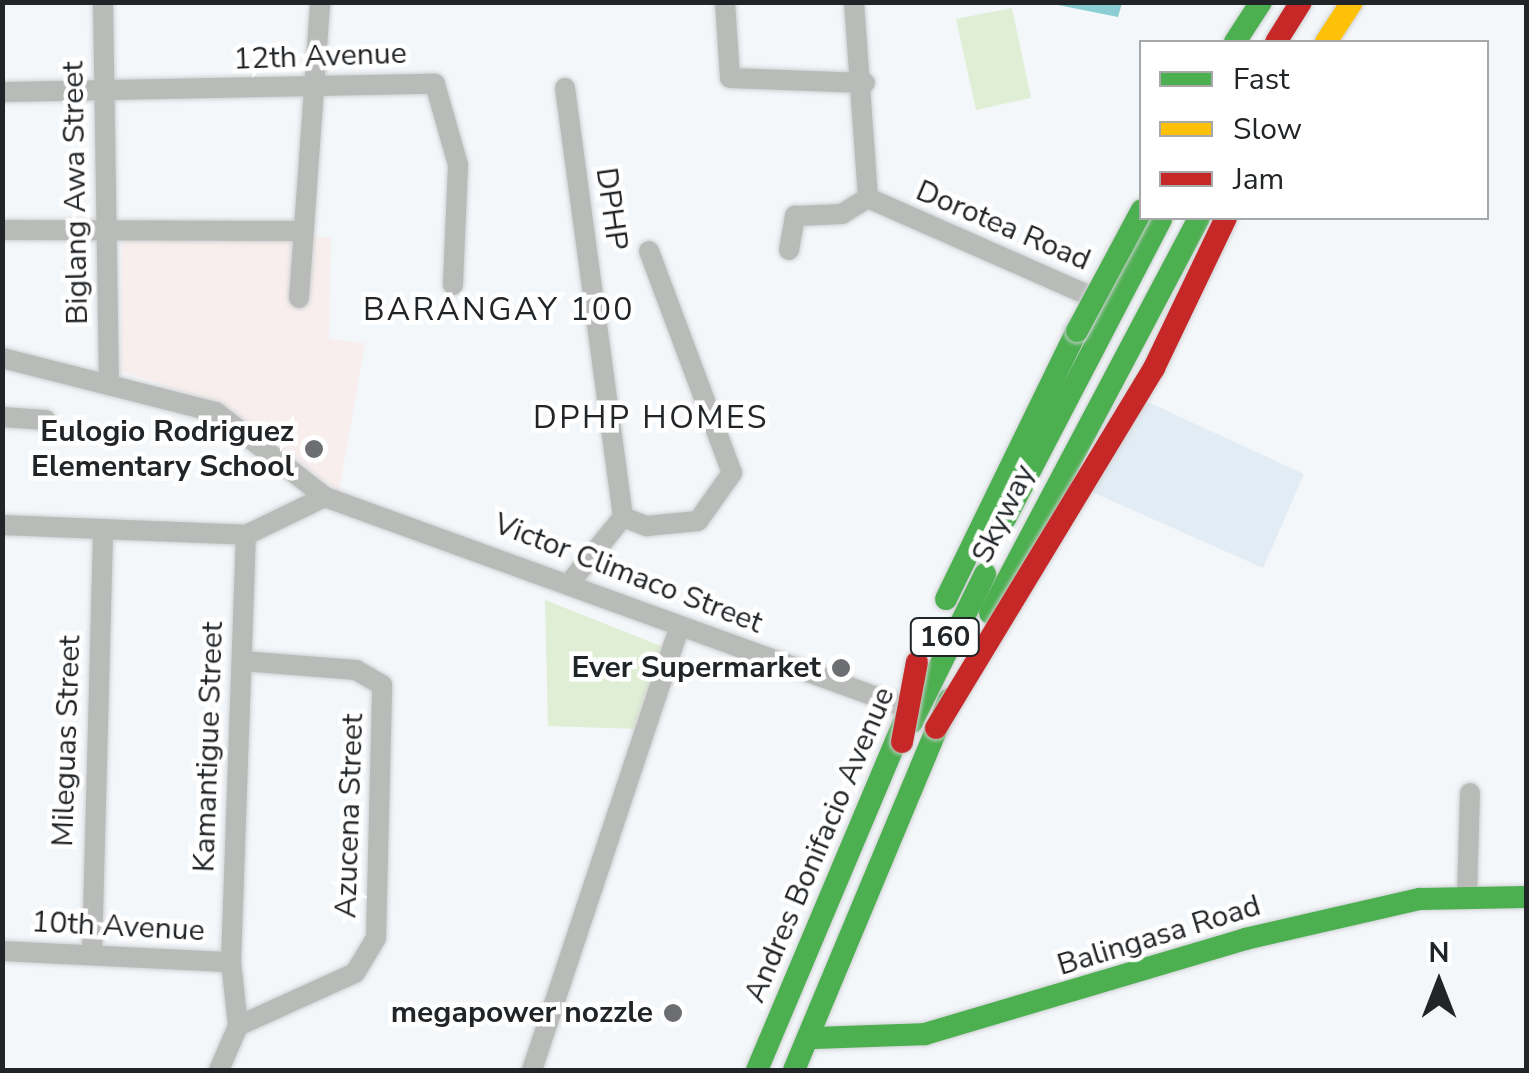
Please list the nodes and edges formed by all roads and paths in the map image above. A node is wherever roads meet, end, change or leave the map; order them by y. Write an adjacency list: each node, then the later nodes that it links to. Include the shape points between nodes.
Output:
1 (103, 2): 17 (street, Biglang Awa Street)
2 (320, 2): 18 (street)
3 (725, 2): 15 (street, via 730,78)
4 (854, 2): 15 (street, Dorotea Road)
5 (1261, 2): 10 (main road)
6 (1288, 2): 11 (main road)
7 (1301, 2): 12 (main road)
8 (1332, 2): 13 (main road)
9 (1356, 2): 14 (main road)
10 (1236, 40)
11 (1263, 40)
12 (1277, 40)
13 (1322, 40)
14 (1323, 40)
15 (866, 84): 20 (street, Dorotea Road)
16 (565, 88): 41 (street, DPHP)
17 (104, 91): 18 (street, 12th Avenue); 19 (street, 12th Avenue); 30 (street, Biglang Awa Street)
18 (308, 91): 29 (street); 33 (street, 12th Avenue, via 425,82 440,90 458,165)
19 (2, 92)
20 (868, 198): 32 (street, Dorotea Road, via 842,214 795,216); 35 (street, Dorotea Road)
21 (1139, 216): 51 (main road, bridge, via 917,662)
22 (1161, 220): 35 (main road, Andres Bonifacio Avenue / 160)
23 (1169, 220): 51 (main road, Skyway, bridge)
24 (1199, 220): 46 (main road, 160)
25 (1199, 220): 50 (main road, Skyway, bridge, via 1050,484)
26 (1228, 220): 46 (street, via 1087,485)
27 (1228, 220): 50 (main road, bridge, via 1154,368)
28 (2, 230): 30 (street)
29 (298, 230): 30 (street); 34 (street)
30 (106, 232): 37 (street, Biglang Awa Street)
31 (649, 250): 41 (street, DPHP, via 732,473 698,521 647,526)
32 (789, 250)
33 (453, 284)
34 (298, 298)
35 (1114, 308): 49 (main road, Andres Bonifacio Avenue / 160)
36 (2, 358): 37 (street, Victor Climaco Street)
37 (109, 382): 40 (street, Victor Climaco Street, via 216,412)
38 (2, 417): 39 (street)
39 (46, 420)
40 (325, 497): 44 (street); 45 (street, Victor Climaco Street)
41 (623, 517): 45 (street)
42 (2, 525): 43 (street)
43 (103, 529): 44 (street); 56 (street, Mileguas Street)
44 (246, 535): 48 (street, Kamantigue Street)
45 (568, 586): 47 (street, Victor Climaco Street)
46 (990, 617): 59 (main road, 160)
47 (679, 628): 49 (street, Victor Climaco Street); 61 (street)
48 (242, 660): 57 (street, Kamantigue Street); 58 (street, Azucena Street, via 368,672 385,694 372,953 345,979)
49 (910, 709): 62 (main road, Andres Bonifacio Avenue / 160)
50 (936, 728): 64 (main road, Skyway)
51 (902, 742): 63 (main road, Skyway)
52 (1470, 792): 53 (street)
53 (1468, 894): 54 (main road, Balingasa Road); 59 (main road, Balingasa Road, via 1244,939 925,1034)
54 (1526, 897)
55 (2, 952): 56 (street, 10th Avenue)
56 (92, 954): 57 (street, 10th Avenue)
57 (231, 962): 58 (street, Kamantigue Street)
58 (238, 1026): 60 (street)
59 (810, 1038): 64 (main road, 160)
60 (219, 1070)
61 (532, 1070)
62 (757, 1070)
63 (768, 1070)
64 (795, 1070)

